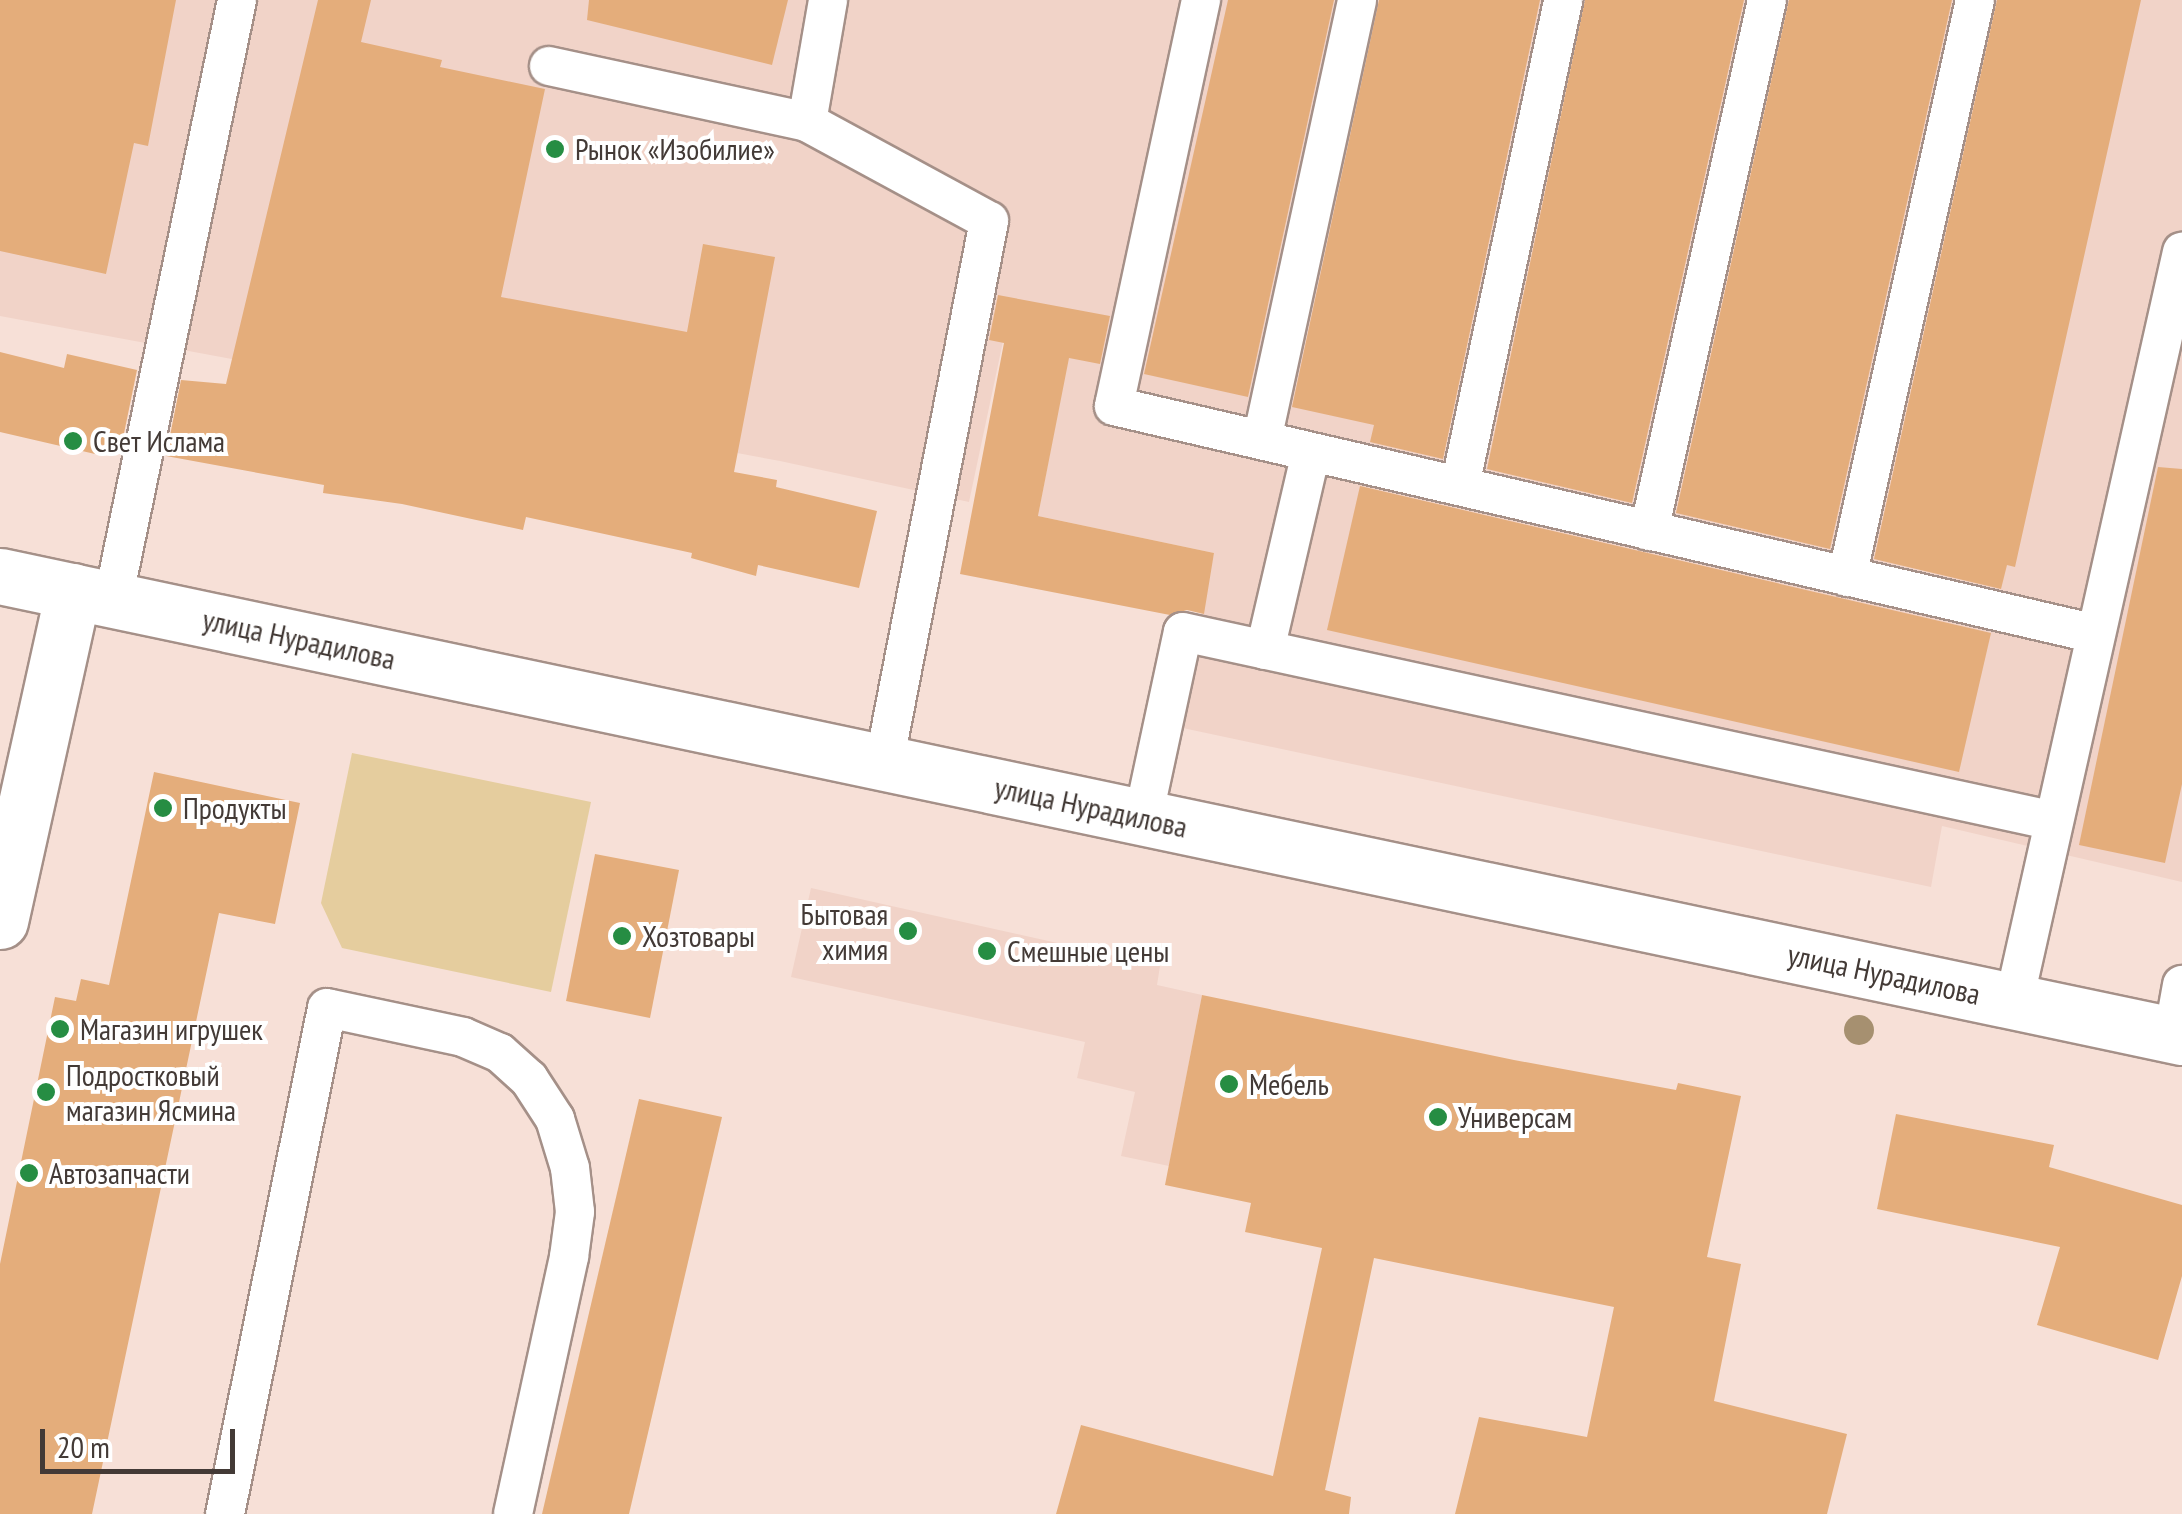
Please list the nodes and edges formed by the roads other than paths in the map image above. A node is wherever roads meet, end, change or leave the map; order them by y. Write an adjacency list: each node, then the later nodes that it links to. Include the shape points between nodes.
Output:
1 (237, 0): 17 (lane)
2 (828, 0): 9 (lane)
3 (1201, 0): 11 (lane, via 1114,406)
4 (1357, 0): 11 (lane)
5 (1563, 0): 13 (lane)
6 (1766, 0): 14 (lane)
7 (1975, 0): 16 (lane)
8 (549, 66): 9 (lane)
9 (807, 122): 20 (lane, via 989,220)
10 (2182, 252): 18 (lane)
11 (1262, 440): 12 (lane)
12 (1311, 452): 13 (lane); 19 (lane)
13 (1460, 486): 14 (lane)
14 (1648, 531): 16 (lane)
15 (0, 576): 17 (street, улица Нурадилова)
16 (1847, 577): 18 (lane)
17 (93, 596): 20 (street, улица Нурадилова); 23 (street)
18 (2096, 634): 22 (lane)
19 (1264, 650): 21 (lane, via 1184,632); 22 (lane)
20 (884, 763): 21 (street, улица Нурадилова)
21 (1143, 818): 24 (street, улица Нурадилова)
22 (2054, 822): 24 (lane)
23 (0, 921)
24 (2014, 1001): 25 (street, улица Нурадилова)
25 (2179, 1019)
26 (226, 1514): 27 (lane, via 327,1008 463,1037 500,1053 555,1119 575,1212)
27 (513, 1514)

